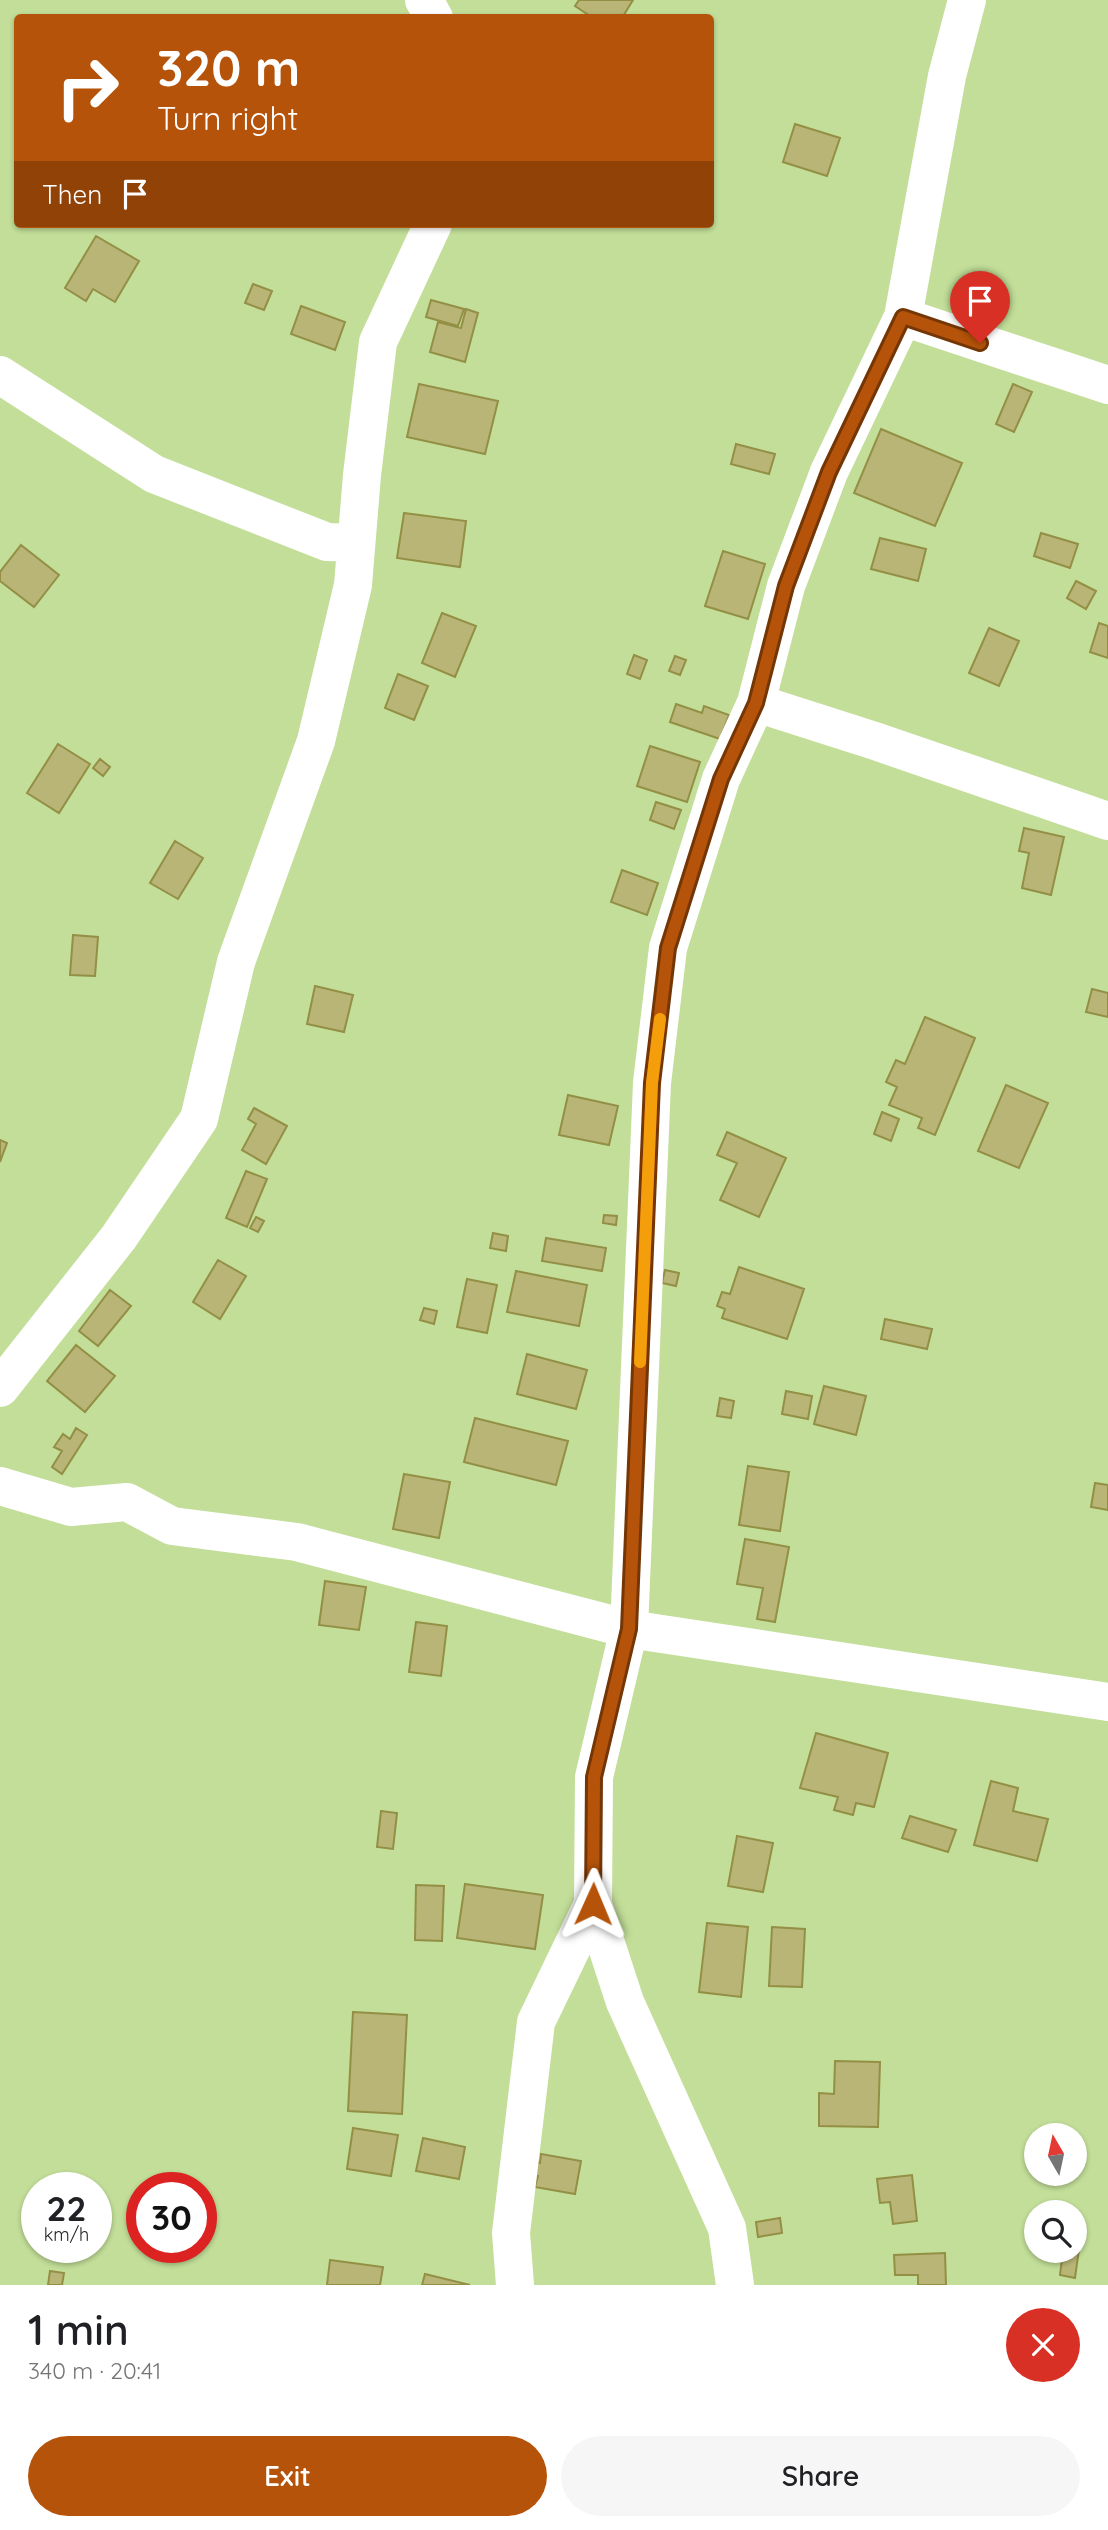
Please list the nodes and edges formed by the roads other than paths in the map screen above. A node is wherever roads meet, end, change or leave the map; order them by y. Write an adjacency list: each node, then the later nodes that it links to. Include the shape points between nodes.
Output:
1 (967, 0): 3 (street, via 947,76)
2 (431, 228): 6 (street, via 378,342)
3 (903, 317): 5 (street); 7 (street, via 824,484 786,586)
4 (0, 375): 6 (street, via 154,474 327,542)
5 (1108, 385)
6 (356, 543): 9 (street, via 353,585 316,741 236,962 199,1119 118,1237)
7 (756, 703): 8 (street); 11 (street, via 721,779 668,948 652,1083)
8 (1108, 821)
9 (0, 1388)
10 (0, 1486): 11 (street, via 71,1507 127,1502 172,1526 297,1542)
11 (629, 1629): 12 (street); 13 (street, via 594,1777)
12 (1108, 1702)
13 (593, 1904): 14 (street, via 536,2022 511,2233); 15 (street, via 625,2002 726,2228)
14 (515, 2285)
15 (735, 2285)

